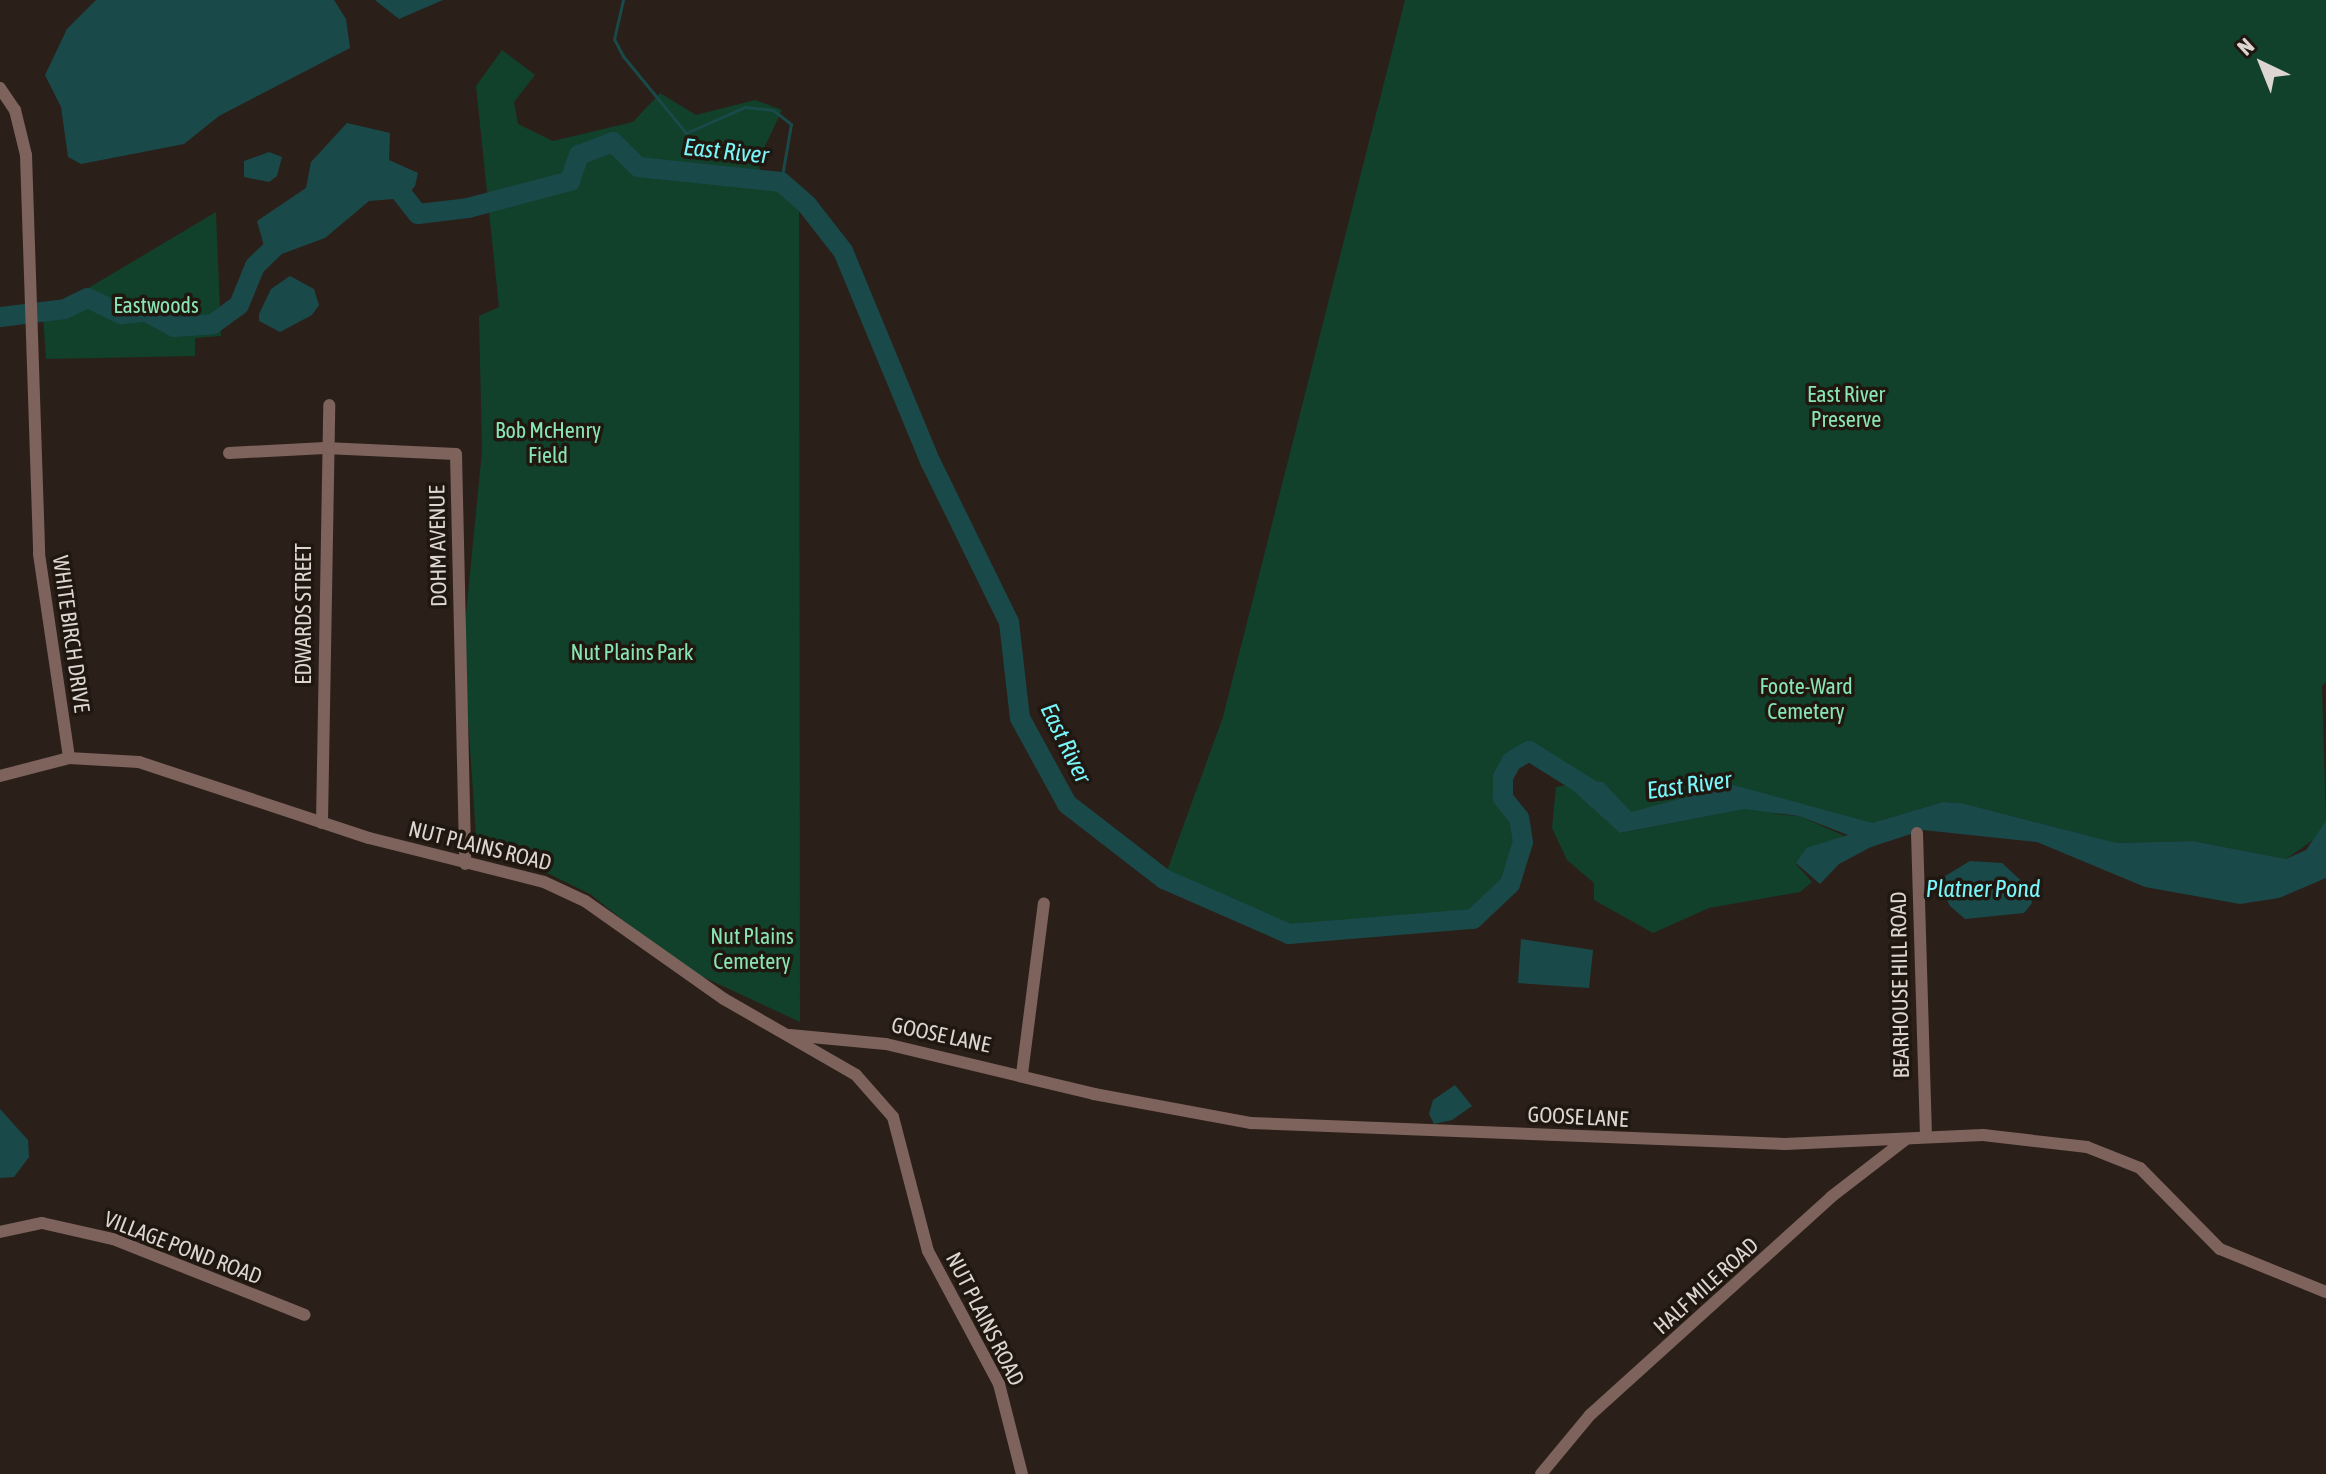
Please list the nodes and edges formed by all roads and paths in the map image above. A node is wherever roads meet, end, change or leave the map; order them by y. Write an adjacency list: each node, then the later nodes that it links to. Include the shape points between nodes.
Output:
1 (0, 88): 5 (street, WHITE BIRCH DRIVE, via 15,110 26,155 43,602)
2 (329, 405): 3 (street, EDWARDS STREET)
3 (325, 448): 4 (street, DOHM AVENUE); 7 (street, EDWARDS STREET); 9 (street, DOHM AVENUE, via 456,454)
4 (229, 453)
5 (69, 758): 6 (street, NUT PLAINS ROAD); 7 (street, NUT PLAINS ROAD, via 139,762)
6 (0, 776)
7 (322, 823): 9 (street, NUT PLAINS ROAD)
8 (1917, 833): 13 (street, BEARHOUSE HILL ROAD)
9 (465, 864): 11 (street, NUT PLAINS ROAD, via 566,891 712,991)
10 (1044, 903): 12 (street)
11 (790, 1035): 12 (street, GOOSE LANE, via 859,1039); 18 (street, NUT PLAINS ROAD, via 856,1075 893,1117 928,1251 999,1384)
12 (1022, 1074): 14 (street, GOOSE LANE, via 1162,1109 1251,1123 1654,1142 1785,1144)
13 (1926, 1136): 14 (street, GOOSE LANE); 16 (street, GOOSE LANE, via 2032,1139 2115,1155 2158,1185 2220,1249)
14 (1908, 1138): 19 (street, HALF MILE ROAD, via 1831,1197 1590,1415)
15 (0, 1232): 17 (street, VILLAGE POND ROAD, via 42,1223 113,1239)
16 (2326, 1292)
17 (305, 1315)
18 (1022, 1474)
19 (1541, 1474)

